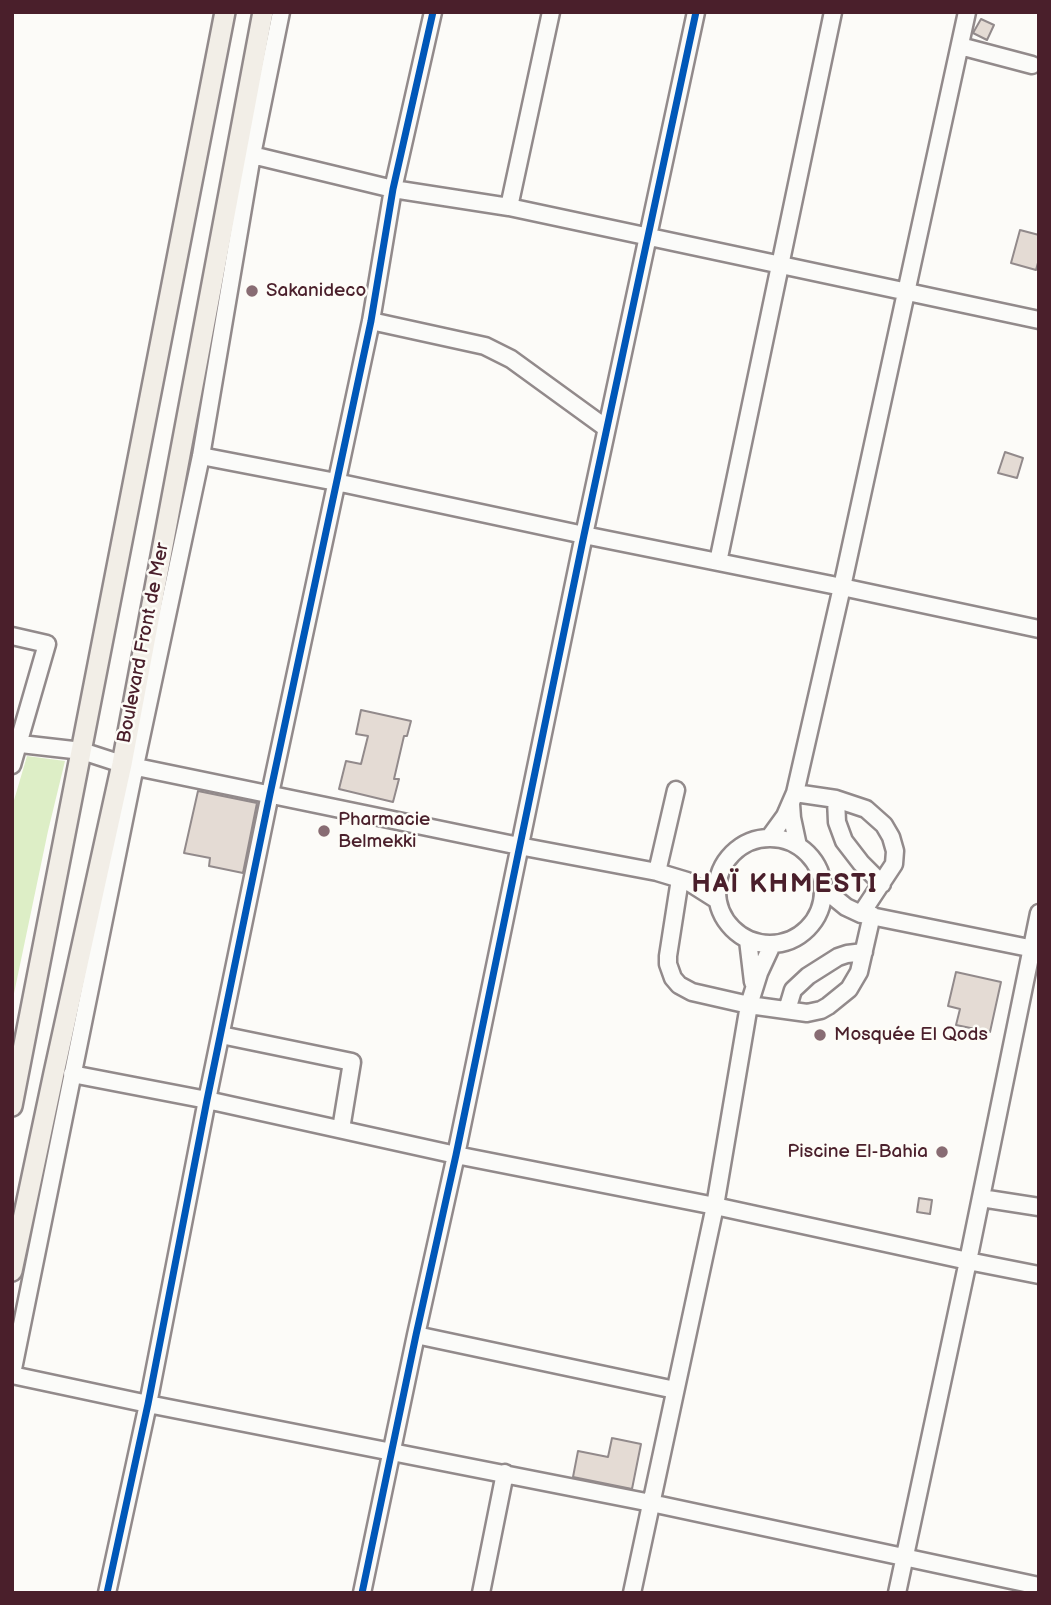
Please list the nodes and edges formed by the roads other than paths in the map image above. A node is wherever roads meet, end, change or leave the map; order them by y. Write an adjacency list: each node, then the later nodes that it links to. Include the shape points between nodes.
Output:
1 (225, 12): 28 (main road, Boulevard Front de Mer)
2 (263, 12): 30 (main road, Boulevard Front de Mer)
3 (281, 12): 11 (street)
4 (433, 12): 12 (street)
5 (551, 12): 13 (street)
6 (696, 12): 14 (street)
7 (833, 12): 15 (street)
8 (967, 12): 9 (street)
9 (960, 46): 10 (street); 16 (street)
10 (1032, 65)
11 (253, 155): 12 (street); 20 (street)
12 (393, 189): 13 (street); 18 (street)
13 (509, 207): 14 (street)
14 (647, 238): 15 (street); 19 (street)
15 (779, 265): 16 (street); 23 (street)
16 (906, 292): 17 (street); 24 (street)
17 (1039, 320)
18 (371, 321): 19 (street, via 485,346 511,359); 21 (street)
19 (606, 428): 22 (street)
20 (201, 456): 21 (street); 30 (street)
21 (337, 482): 22 (street); 32 (street)
22 (584, 535): 23 (street); 36 (street)
23 (718, 562): 24 (street)
24 (842, 587): 25 (street); 33 (street)
25 (1039, 629)
26 (12, 636): 27 (street, via 47,644)
27 (15, 744): 28 (street); 29 (street)
28 (82, 751): 30 (street); 55 (main road, Boulevard Front de Mer)
29 (12, 765)
30 (128, 765): 32 (street); 56 (street); 65 (main road, Boulevard Front de Mer)
31 (676, 790): 39 (street)
32 (270, 794): 36 (street); 54 (street)
33 (793, 798): 34 (street); 35 (street); 37 (street)
34 (836, 799): 41 (street, via 844,841); 41 (street, via 866,809 891,837 894,864)
35 (769, 838): 37 (street); 38 (street, via 735,851)
36 (519, 846): 39 (street); 60 (street)
37 (799, 846): 42 (street, via 814,860)
38 (721, 870): 40 (street); 43 (street)
39 (657, 872): 40 (street)
40 (684, 880): 43 (street); 52 (street, via 668,956 673,978 692,992)
41 (882, 884): 45 (street)
42 (824, 889): 45 (street); 46 (street)
43 (717, 900): 47 (street, via 731,928)
44 (1039, 913): 49 (street)
45 (863, 914): 46 (street); 49 (street); 50 (street)
46 (816, 919): 48 (street, via 797,938)
47 (748, 940): 48 (street); 51 (street)
48 (772, 945): 51 (street)
49 (1035, 949): 61 (street)
50 (864, 953): 53 (street, via 838,957 808,976 793,990); 53 (street, via 855,981 828,1006 807,1013)
51 (754, 988): 52 (street)
52 (749, 1005): 53 (street); 62 (street)
53 (787, 1010)
54 (221, 1035): 57 (street); 59 (street, via 352,1062)
55 (17, 1057): 58 (main road, Boulevard Front de Mer)
56 (72, 1074): 57 (street); 68 (street)
57 (207, 1100): 59 (street); 70 (street)
58 (12, 1107)
59 (341, 1129): 60 (street)
60 (456, 1155): 62 (street); 67 (street)
61 (981, 1198): 63 (street); 64 (street)
62 (715, 1206): 64 (street); 69 (street)
63 (1039, 1207)
64 (968, 1261): 66 (street); 74 (street)
65 (12, 1270)
66 (1039, 1275)
67 (416, 1335): 69 (street); 71 (street)
68 (12, 1374): 70 (street)
69 (676, 1390): 73 (street)
70 (148, 1404): 71 (street); 76 (street)
71 (392, 1451): 72 (street); 77 (street)
72 (505, 1474): 73 (street); 78 (street)
73 (651, 1503): 74 (street); 79 (street)
74 (904, 1558): 75 (street); 80 (street)
75 (1039, 1586)
76 (107, 1593)
77 (362, 1593)
78 (481, 1593)
79 (632, 1593)
80 (897, 1593)

